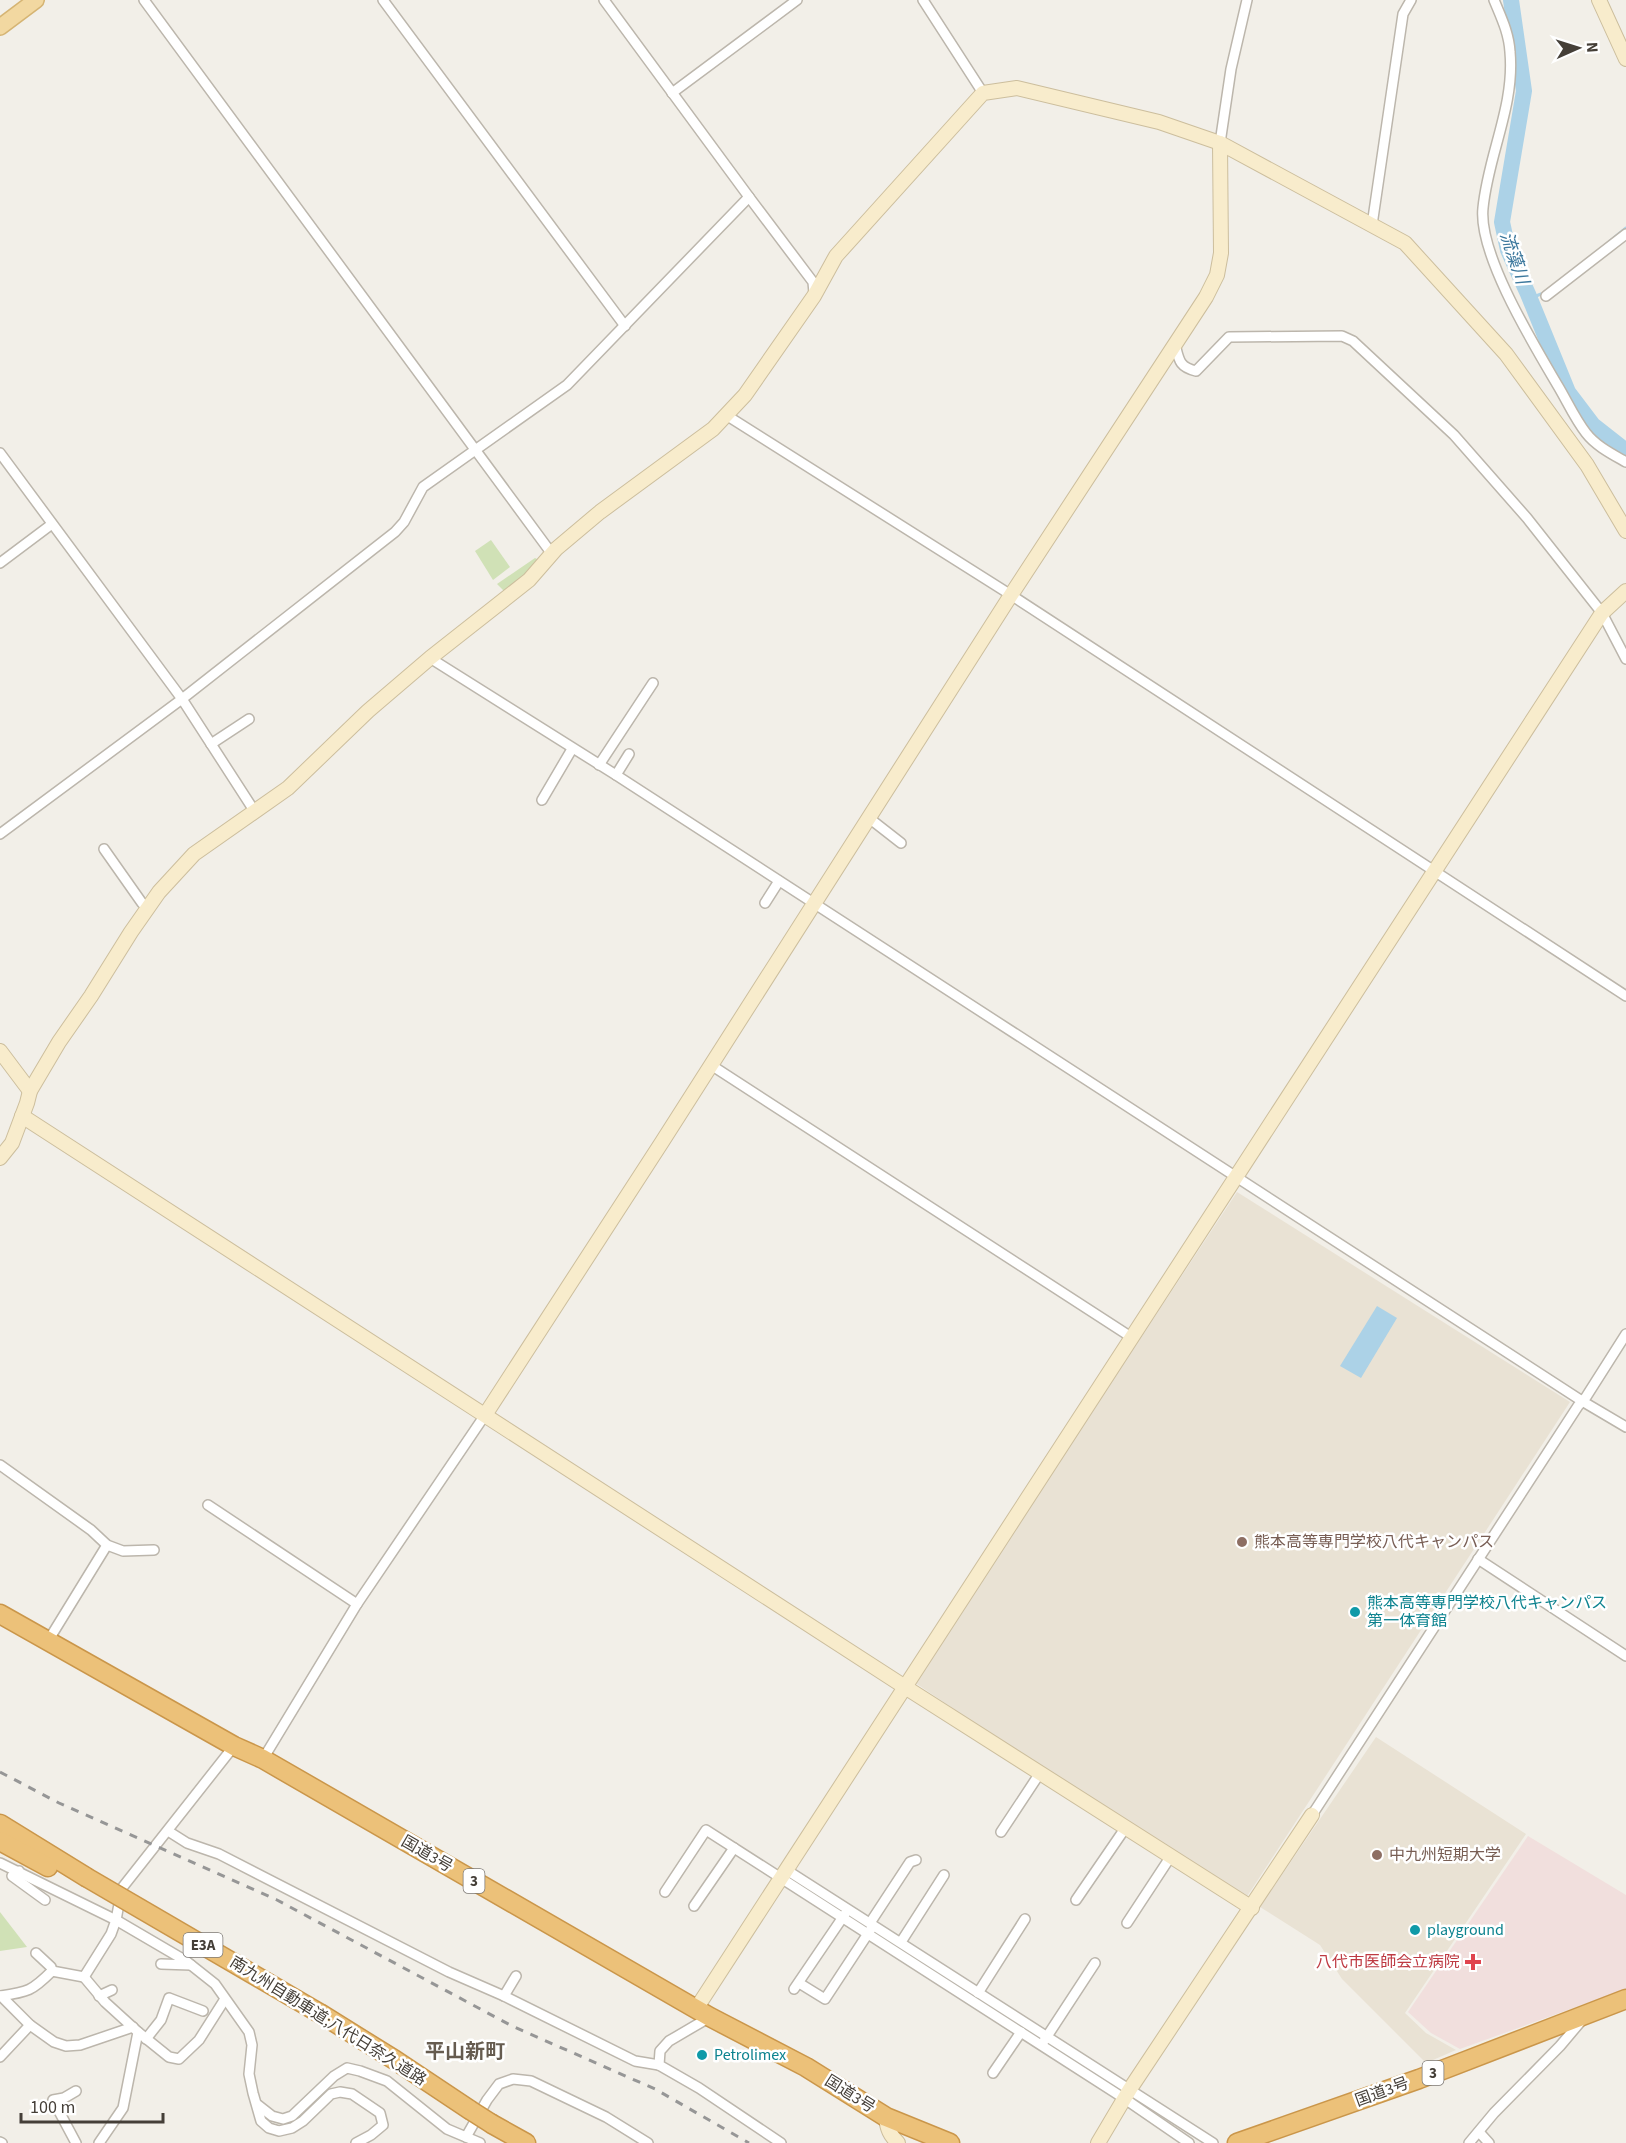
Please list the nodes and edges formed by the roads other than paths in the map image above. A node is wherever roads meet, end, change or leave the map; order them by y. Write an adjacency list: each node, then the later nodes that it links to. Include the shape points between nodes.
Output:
1 (36, 0): 11 (main road)
2 (144, 0): 24 (street)
3 (383, 0): 21 (street)
4 (604, 0): 13 (street)
5 (797, 0): 13 (street)
6 (923, 0): 14 (street)
7 (1247, 0): 15 (street)
8 (1411, 0): 17 (street, via 1403,14)
9 (1494, 0): 26 (street, via 1506,28 1511,79 1483,209 1487,243 1534,344 1585,432)
10 (1599, 0): 12 (street)
11 (0, 27)
12 (1626, 59)
13 (672, 93): 16 (street)
14 (983, 93): 15 (street, via 1017,88 1159,122); 19 (street, via 836,256)
15 (1220, 143): 17 (street); 22 (street, via 1221,253 1217,275)
16 (749, 197): 19 (street, via 813,282); 21 (street)
17 (1372, 225): 28 (street, via 1401,241 1506,354 1587,465)
18 (1626, 234): 20 (street)
19 (814, 296): 23 (street, via 745,395)
20 (1546, 296)
21 (625, 326): 24 (street, via 567,386)
22 (1175, 344): 32 (street); 33 (street, via 1179,360 1196,371 1229,337 1342,336 1353,341 1454,435 1527,518)
23 (726, 415): 29 (street); 32 (street)
24 (476, 450): 29 (street); 37 (street, via 423,487 395,532)
25 (0, 453): 27 (street)
26 (1626, 462)
27 (52, 524): 30 (street); 37 (street)
28 (1626, 531)
29 (552, 554): 34 (street, via 529,580)
30 (0, 563)
31 (1626, 591): 33 (street)
32 (1011, 595): 46 (street); 50 (street)
33 (1602, 613): 35 (street); 50 (street)
34 (430, 658): 40 (street); 45 (street, via 288,788)
35 (1626, 659)
36 (653, 683): 42 (street)
37 (182, 699): 39 (street); 47 (street)
38 (249, 719): 39 (street)
39 (211, 744): 45 (street)
40 (572, 749): 42 (street); 44 (street)
41 (629, 754): 43 (street)
42 (599, 765): 43 (street)
43 (616, 775): 51 (street)
44 (542, 800)
45 (255, 812): 54 (street, via 195,854)
46 (869, 818): 48 (street); 53 (street)
47 (0, 834)
48 (901, 843)
49 (104, 849): 54 (street)
50 (1434, 871): 55 (street); 61 (street)
51 (778, 881): 52 (street); 53 (street)
52 (765, 903)
53 (814, 903): 57 (street); 61 (street)
54 (148, 908): 58 (street)
55 (1626, 996)
56 (0, 1052): 58 (street)
57 (711, 1065): 63 (street); 65 (street)
58 (30, 1091): 59 (street)
59 (22, 1116): 60 (street, via 12,1143); 65 (street)
60 (0, 1158)
61 (1236, 1176): 63 (street); 64 (street)
62 (1626, 1334): 64 (street)
63 (1131, 1336): 76 (street)
64 (1582, 1401): 66 (street); 71 (street)
65 (485, 1415): 72 (street); 76 (street)
66 (1626, 1427)
67 (0, 1465): 69 (street)
68 (208, 1505): 72 (street)
69 (107, 1545): 70 (street, via 123,1551); 74 (street)
70 (154, 1550)
71 (1478, 1559): 75 (street); 80 (street)
72 (357, 1605): 78 (street)
73 (0, 1614): 74 (highway, 国道3号 / 3)
74 (48, 1641): 77 (highway, 国道3号 / 3)
75 (1626, 1656)
76 (905, 1687): 79 (street); 91 (street)
77 (234, 1746): 78 (highway, 国道3号 / 3); 83 (street)
78 (263, 1760): 123 (highway, 国道3号 / 3)
79 (1040, 1773): 82 (street); 84 (street)
80 (1312, 1815): 99 (street)
81 (0, 1824): 94 (highway, 南九州自動車道;八代日奈久道路 / E3A)
82 (1126, 1827): 87 (street); 97 (street)
83 (168, 1831): 103 (street, via 122,1888); 118 (street)
84 (1001, 1832)
85 (0, 1841): 94 (highway, 南九州自動車道;八代日奈久道路 / E3A)
86 (734, 1848): 91 (street); 95 (street, via 706,1830); 98 (street)
87 (1171, 1856): 99 (street); 104 (street)
88 (916, 1860): 105 (street, via 910,1862)
89 (0, 1863): 90 (street)
90 (15, 1873): 92 (street); 96 (street); 103 (street)
91 (782, 1874): 100 (street); 101 (street); 123 (street)
92 (0, 1875)
93 (944, 1875): 106 (street)
94 (83, 1881): 146 (highway, 南九州自動車道;八代日奈久道路 / E3A, bridge, via 395,2060)
95 (665, 1892)
96 (45, 1900)
97 (1076, 1900)
98 (694, 1906)
99 (1252, 1908): 135 (street)
100 (849, 1910): 101 (street); 105 (street)
101 (842, 1918): 105 (street); 105 (street, via 797,1986 825,1999)
102 (1025, 1919): 115 (street)
103 (116, 1920): 110 (street); 113 (street)
104 (1126, 1923)
105 (871, 1927): 106 (street); 125 (street)
106 (901, 1942): 115 (street)
107 (36, 1953): 111 (street)
108 (1095, 1963): 129 (street)
109 (160, 1964): 110 (street)
110 (191, 1965): 120 (street, via 216,1980)
111 (52, 1971): 113 (street); 116 (street, via 35,1988)
112 (516, 1976): 118 (street)
113 (84, 1977): 117 (street)
114 (112, 1990): 117 (street)
115 (978, 1993): 121 (street)
116 (1, 1996): 126 (street)
117 (99, 1996): 128 (street)
118 (504, 1996): 132 (street, via 635,2061)
119 (1626, 1998): 124 (highway, 国道3号 / 3)
120 (225, 1999): 128 (street, via 199,2040 178,2059 169,2058); 136 (street, via 249,2032 249,2074)
121 (1004, 2009): 125 (street); 129 (street)
122 (203, 2011): 128 (street, via 169,1998 161,2020)
123 (703, 2013): 132 (street, via 660,2051); 137 (highway, 国道3号 / 3, via 806,2067)
124 (1587, 2013): 139 (street); 153 (highway, 国道3号 / 3, via 1419,2079)
125 (1005, 2022): 127 (street)
126 (30, 2025): 128 (street, via 66,2046); 131 (street)
127 (1021, 2032): 130 (street); 133 (street)
128 (139, 2033): 143 (street, via 123,2108)
129 (1047, 2037): 130 (street); 135 (street)
130 (1041, 2046): 135 (street)
131 (0, 2057)
132 (659, 2065): 148 (street)
133 (993, 2073)
134 (76, 2091): 142 (street, via 53,2100)
135 (1127, 2094): 138 (street); 141 (street); 151 (street)
136 (258, 2105): 140 (street, via 272,2116 292,2116 347,2068 387,2081 447,2129); 144 (street, via 261,2121 279,2131 303,2121 331,2094 352,2094 380,2113 383,2125)
137 (886, 2117): 149 (street, via 890,2134); 150 (highway, 国道3号 / 3)
138 (1189, 2128): 141 (street); 152 (street)
139 (1479, 2132): 154 (street); 155 (street)
140 (466, 2137): 145 (street); 147 (street, via 499,2084 513,2079 542,2086 606,2117)
141 (1189, 2142)
142 (76, 2143)
143 (99, 2143)
144 (356, 2143)
145 (480, 2143)
146 (526, 2143)
147 (648, 2143)
148 (781, 2143)
149 (898, 2143)
150 (950, 2143)
151 (1098, 2143)
152 (1213, 2143)
153 (1238, 2143)
154 (1469, 2143)
155 (1489, 2143)

